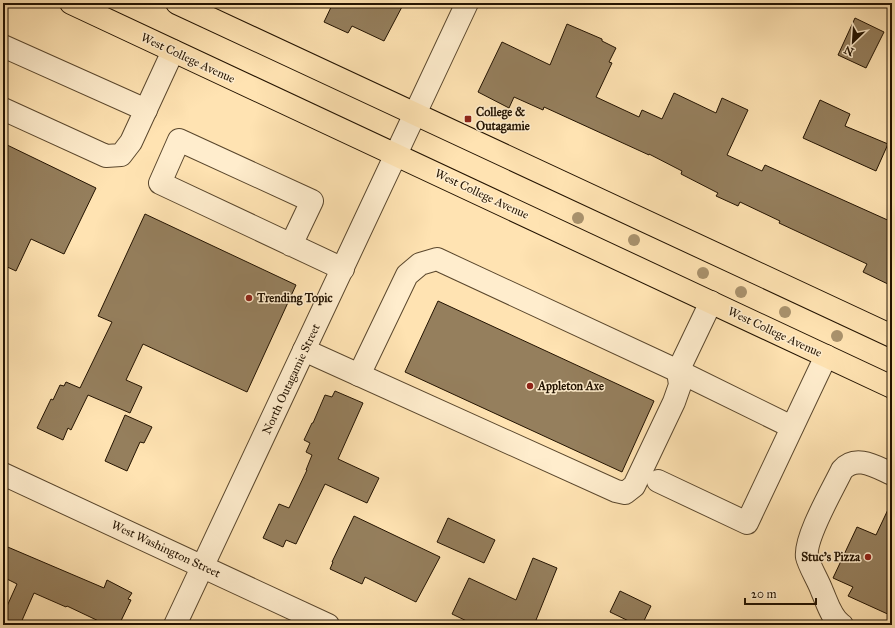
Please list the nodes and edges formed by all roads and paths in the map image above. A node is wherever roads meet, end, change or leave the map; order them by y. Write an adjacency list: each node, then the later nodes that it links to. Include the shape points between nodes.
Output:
1 (71, 3): 5 (main road, West College Avenue)
2 (177, 3): 8 (main road)
3 (467, 3): 8 (street, North Outagamie Street)
4 (3, 46): 7 (street)
5 (173, 51): 7 (street); 9 (main road, West College Avenue)
6 (3, 109): 7 (street, via 106,156 121,154 131,142)
7 (146, 110)
8 (411, 124): 9 (street, North Outagamie Street); 13 (main road)
9 (396, 155): 11 (street, North Outagamie Street); 12 (main road, West College Avenue)
10 (291, 245): 10 (street, via 160,183 179,140 312,201); 11 (street)
11 (343, 269): 14 (street, North Outagamie Street)
12 (711, 302): 15 (main road, West College Avenue); 16 (street)
13 (892, 336)
14 (304, 350): 17 (street); 23 (street, North Outagamie Street)
15 (826, 356): 18 (main road, West College Avenue); 19 (street)
16 (678, 371): 17 (street, via 437,259 420,264 407,275); 17 (street, via 680,385 674,402 634,486 625,493); 19 (street)
17 (359, 375)
18 (892, 387)
19 (792, 427): 22 (street, via 747,523)
20 (3, 474): 23 (street, West Washington Street)
21 (892, 474): 26 (street, via 861,462 847,464 818,518 807,550 807,559 833,615)
22 (658, 482)
23 (202, 566): 24 (street, North Outagamie Street); 25 (street, West Washington Street)
24 (175, 625)
25 (328, 625)
26 (842, 625)

